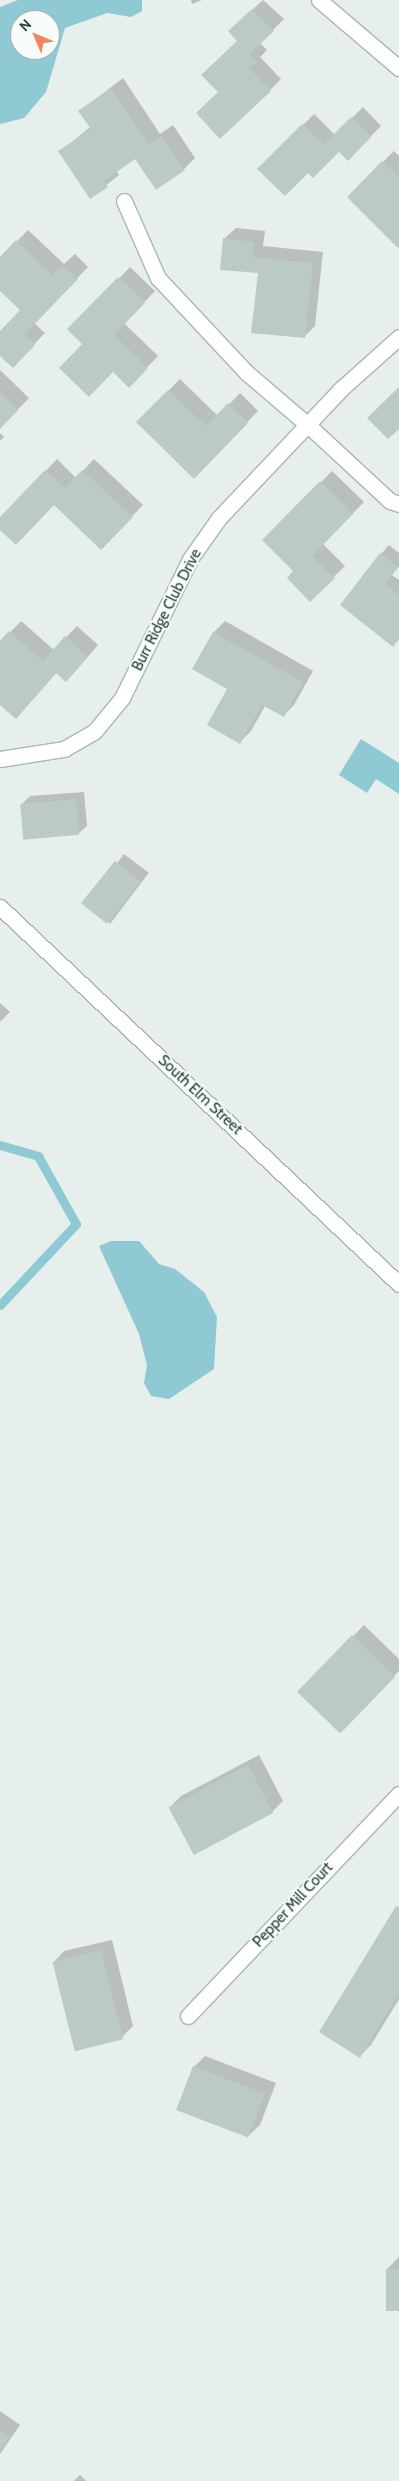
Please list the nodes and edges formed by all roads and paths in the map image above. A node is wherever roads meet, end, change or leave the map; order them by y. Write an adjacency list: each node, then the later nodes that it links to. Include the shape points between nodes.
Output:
1 (320, 0): 2 (street)
2 (399, 68)
3 (124, 200): 5 (street, via 158,278 247,374)
4 (399, 337): 5 (street, Burr Ridge Club Drive, via 342,388)
5 (309, 426): 6 (street, via 390,501); 7 (street, Burr Ridge Club Drive, via 219,518 190,559 122,698 94,732 64,749)
6 (399, 504)
7 (0, 758)
8 (0, 907): 9 (street, South Elm Street)
9 (399, 1284)
10 (399, 1794): 11 (street, Pepper Mill Court)
11 (188, 2016)

